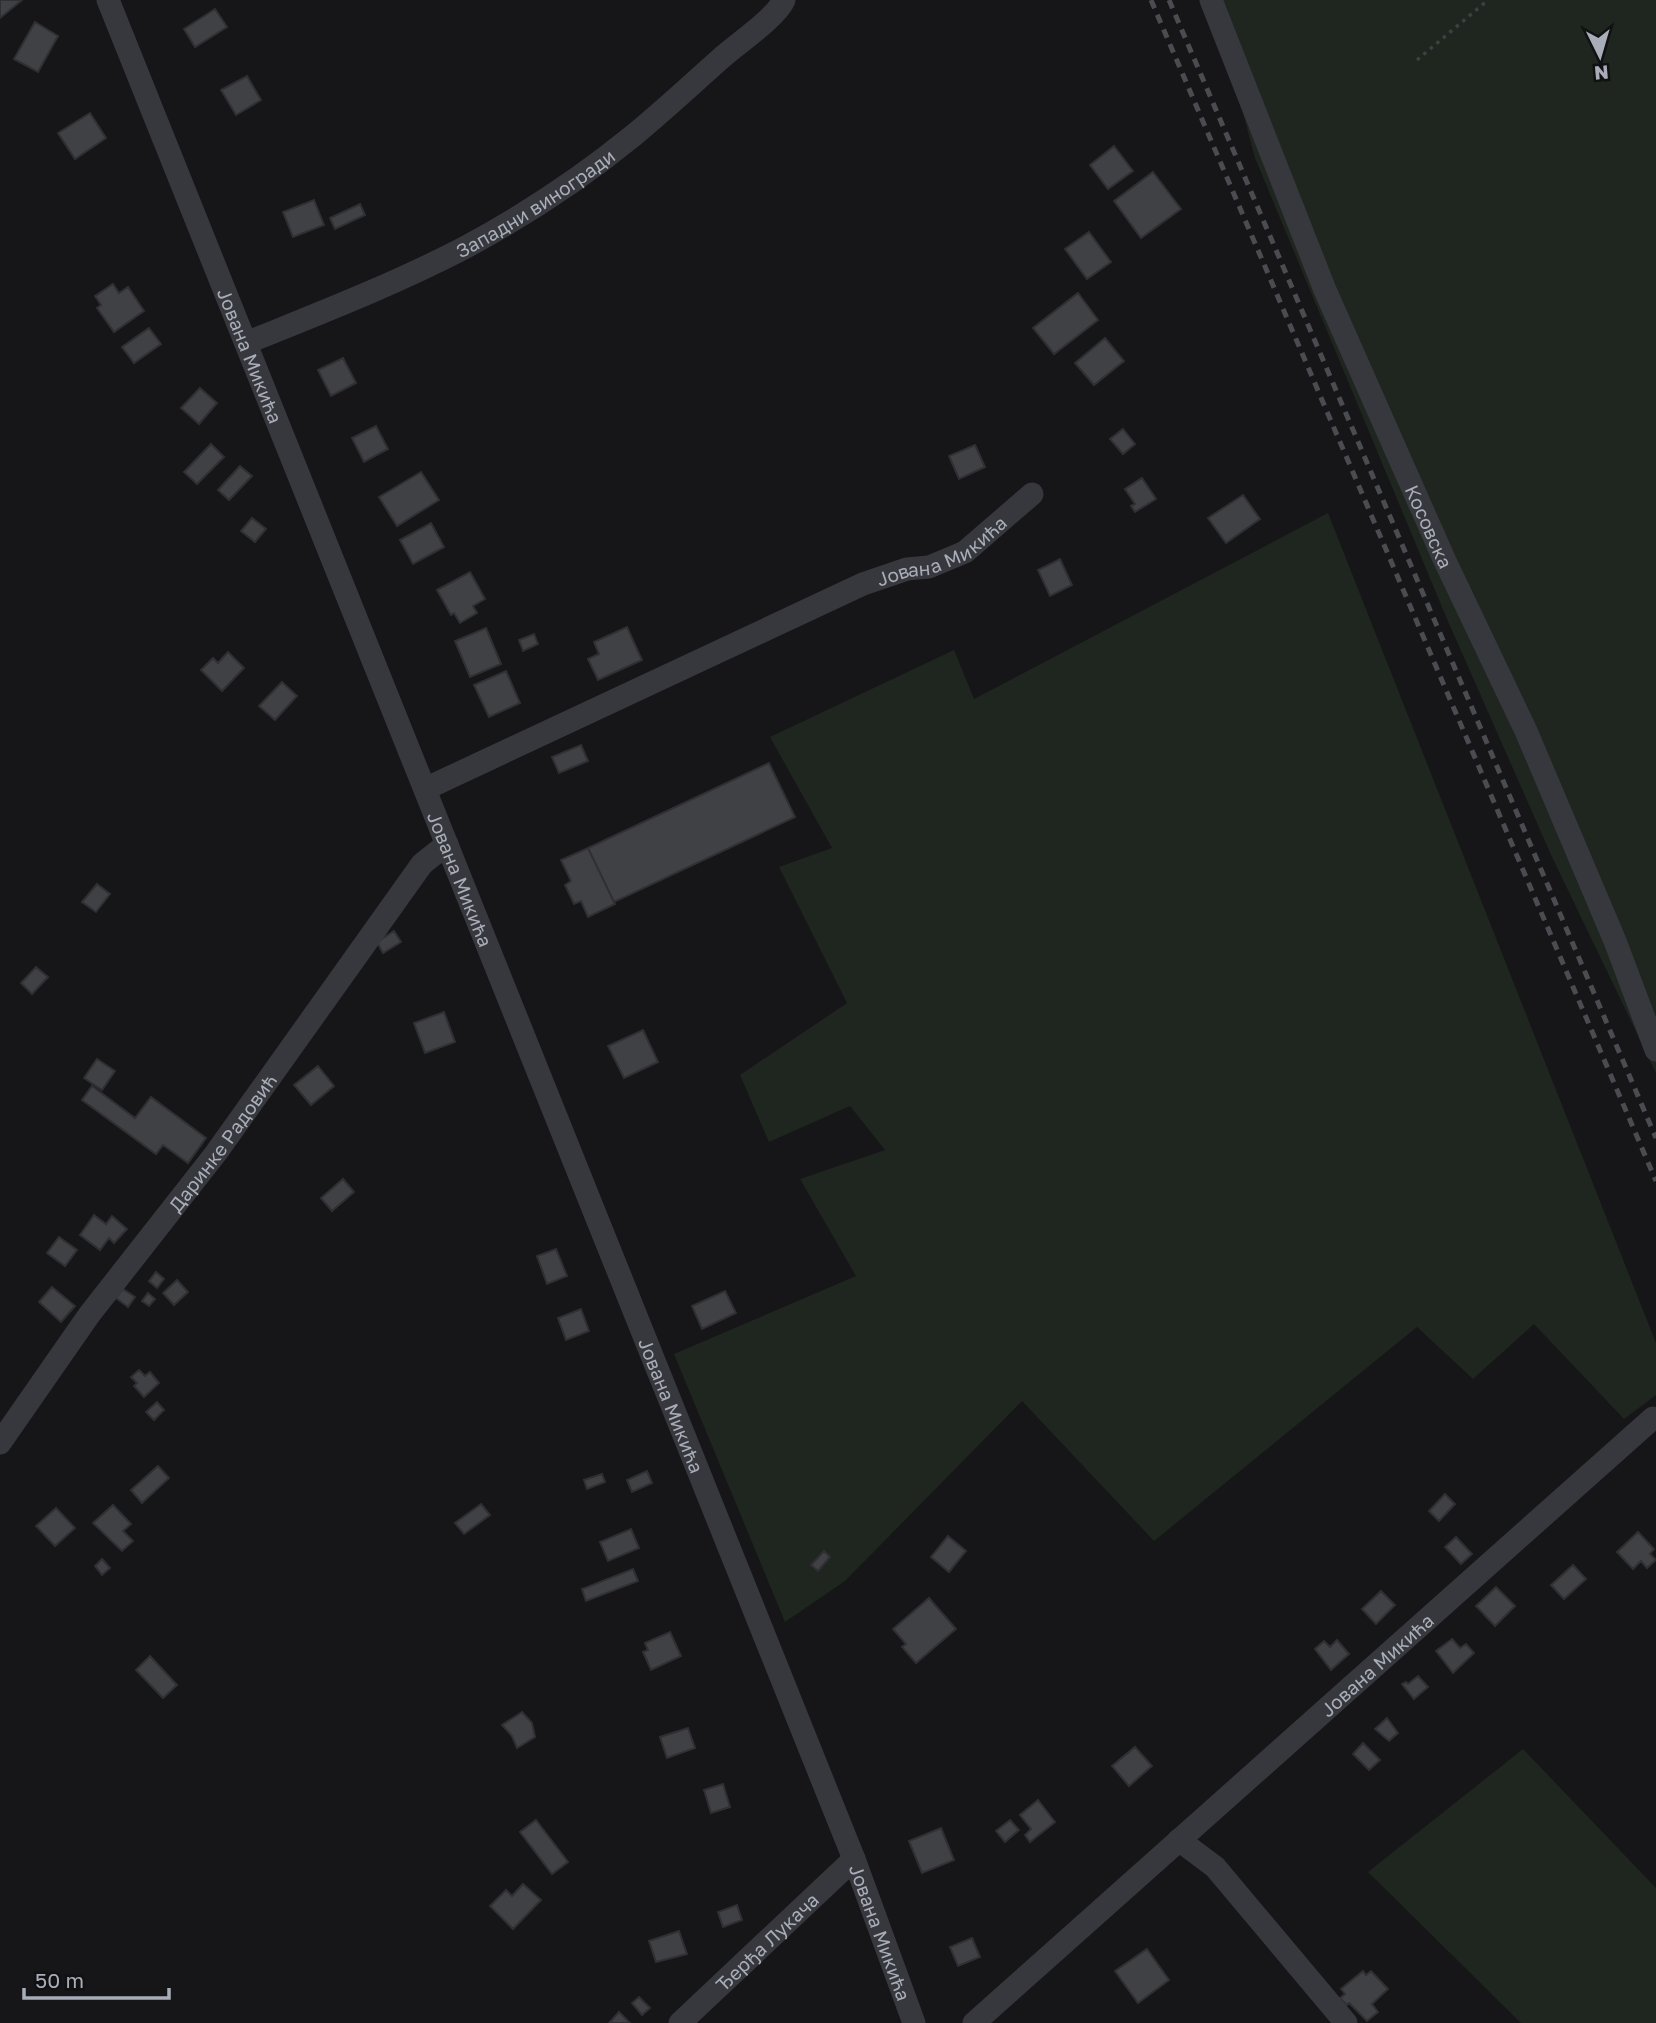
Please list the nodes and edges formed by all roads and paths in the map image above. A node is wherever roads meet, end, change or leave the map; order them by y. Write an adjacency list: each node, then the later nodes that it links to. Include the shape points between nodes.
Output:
1 (108, 0): 6 (street, Јована Микића)
2 (784, 0): 6 (street, Западни виногради, via 774,15 633,137 524,211 408,275)
3 (1211, 0): 10 (street, Косовска, via 1325,290 1526,732)
4 (1488, 0): 5 (path)
5 (1417, 60)
6 (246, 344): 8 (street, Јована Микића)
7 (1032, 494): 8 (street, Јована Микића, via 965,552 929,567 907,569 863,584)
8 (425, 789): 9 (street, Јована Микића)
9 (447, 844): 12 (street, Даринке Радовић, via 422,864 216,1153 89,1315); 14 (street, Јована Микића)
10 (1656, 1050)
11 (1653, 1418): 13 (street, Јована Микића)
12 (0, 1443)
13 (1179, 1840): 17 (street, Јована Микића); 18 (street, via 1215,1867)
14 (854, 1859): 15 (street, Ђерђа Лукача); 16 (street, Јована Микића)
15 (680, 2023)
16 (914, 2023)
17 (974, 2023)
18 (1346, 2023)

